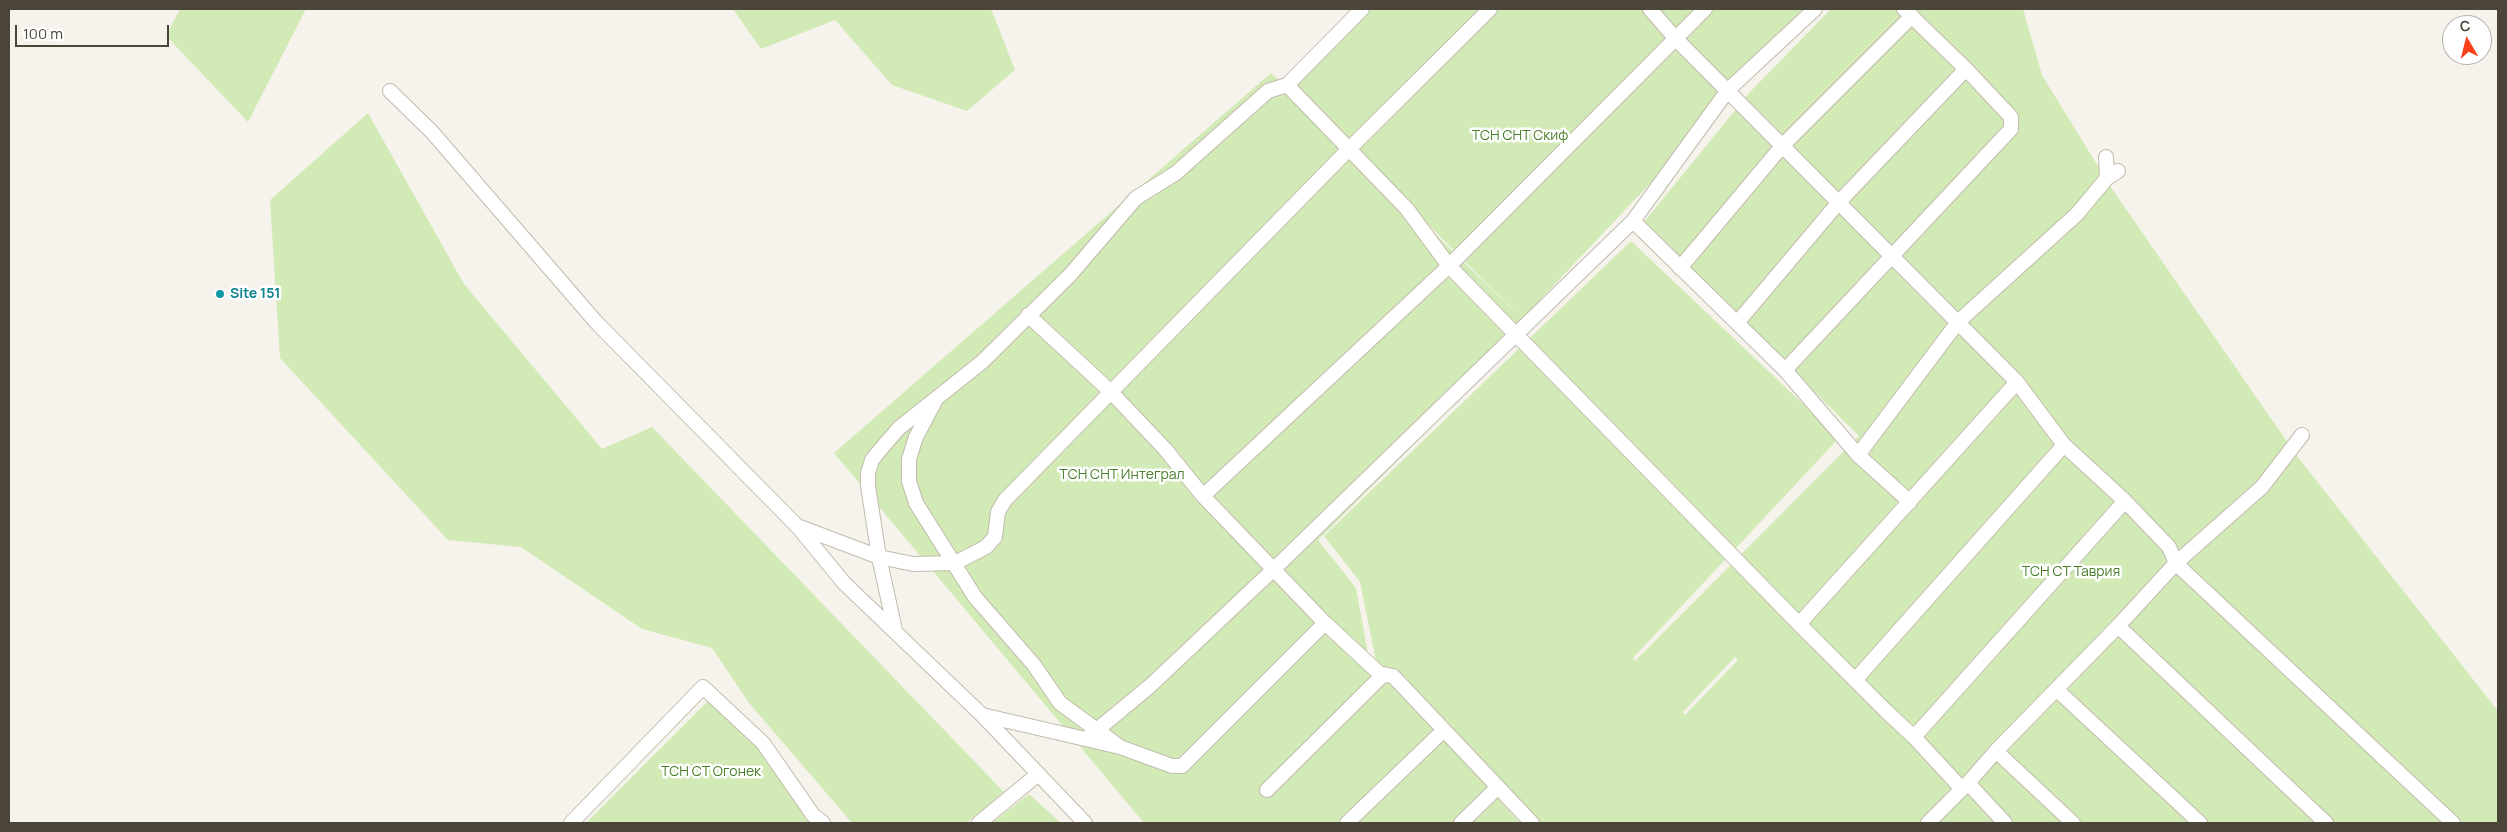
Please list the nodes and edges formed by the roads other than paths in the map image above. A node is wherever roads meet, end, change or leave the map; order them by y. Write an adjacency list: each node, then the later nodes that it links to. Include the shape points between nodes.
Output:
1 (1362, 9): 9 (street)
2 (1490, 9): 13 (street)
3 (1650, 9): 7 (street)
4 (1705, 9): 7 (street)
5 (1815, 9): 10 (street)
6 (1908, 12): 8 (street); 12 (street)
7 (1676, 39): 10 (street); 18 (street)
8 (1966, 69): 15 (street); 17 (street, via 2012,117 2011,129)
9 (1287, 85): 13 (street); 20 (street, via 1268,91 1176,173 1136,198 1070,275)
10 (1728, 90): 12 (street); 16 (street)
11 (390, 91): 34 (street, via 432,132 596,322)
12 (1783, 145): 15 (street); 19 (street)
13 (1349, 149): 18 (street, via 1406,209); 26 (street)
14 (2106, 157): 21 (street, via 2112,175 2077,214)
15 (1839, 202): 17 (street); 22 (street)
16 (1632, 221): 19 (street); 23 (street)
17 (1892, 256): 21 (street); 24 (street)
18 (1449, 266): 23 (street); 31 (street)
19 (1680, 268): 22 (street)
20 (1028, 315): 26 (street); 27 (street, via 982,362)
21 (1958, 322): 25 (street); 30 (street)
22 (1737, 323): 24 (street)
23 (1516, 332): 38 (street); 40 (street)
24 (1785, 370): 30 (street)
25 (2017, 382): 29 (street); 33 (street)
26 (1110, 391): 31 (street, via 1165,449); 37 (street, via 1005,500 998,512 995,537 986,547)
27 (937, 398): 35 (street, via 899,428 872,460 868,486); 37 (street, via 916,437 909,459 909,481 916,503)
28 (2302, 435): 36 (street, via 2262,488)
29 (2064, 445): 32 (street); 44 (street)
30 (1858, 455): 33 (street)
31 (1203, 496): 38 (street)
32 (2125, 501): 36 (street, via 2169,547); 49 (street)
33 (1910, 502): 40 (street)
34 (798, 527): 35 (street); 42 (street, via 844,583)
35 (879, 557): 37 (street, via 913,564); 42 (street)
36 (2176, 563): 41 (street); 69 (street)
37 (955, 564): 47 (street, via 975,597 1034,665 1060,703)
38 (1275, 568): 39 (street); 47 (street, via 1150,686)
39 (1325, 623): 43 (street, via 1380,674); 51 (street, via 1186,764 1172,766)
40 (1800, 624): 44 (street)
41 (2118, 626): 45 (street); 68 (street)
42 (895, 630): 46 (street)
43 (1384, 674): 48 (street, via 1393,676); 56 (street)
44 (1856, 679): 49 (street)
45 (2056, 689): 52 (street); 67 (street)
46 (982, 715): 50 (street); 53 (street)
47 (1098, 730): 50 (street); 51 (street)
48 (1444, 730): 55 (street); 61 (street)
49 (1914, 737): 54 (street)
50 (1086, 739): 51 (street)
51 (1120, 747)
52 (1996, 751): 54 (street); 66 (street)
53 (1037, 775): 59 (street); 60 (street)
54 (1965, 786): 64 (street); 65 (street)
55 (1498, 787): 62 (street); 63 (street)
56 (1267, 790)
57 (571, 823): 58 (street, via 703,686 763,743 813,815)
58 (823, 823)
59 (979, 823)
60 (1085, 823)
61 (1347, 823)
62 (1461, 823)
63 (1532, 823)
64 (1928, 823)
65 (2005, 823)
66 (2073, 823)
67 (2200, 823)
68 (2326, 823)
69 (2453, 823)

